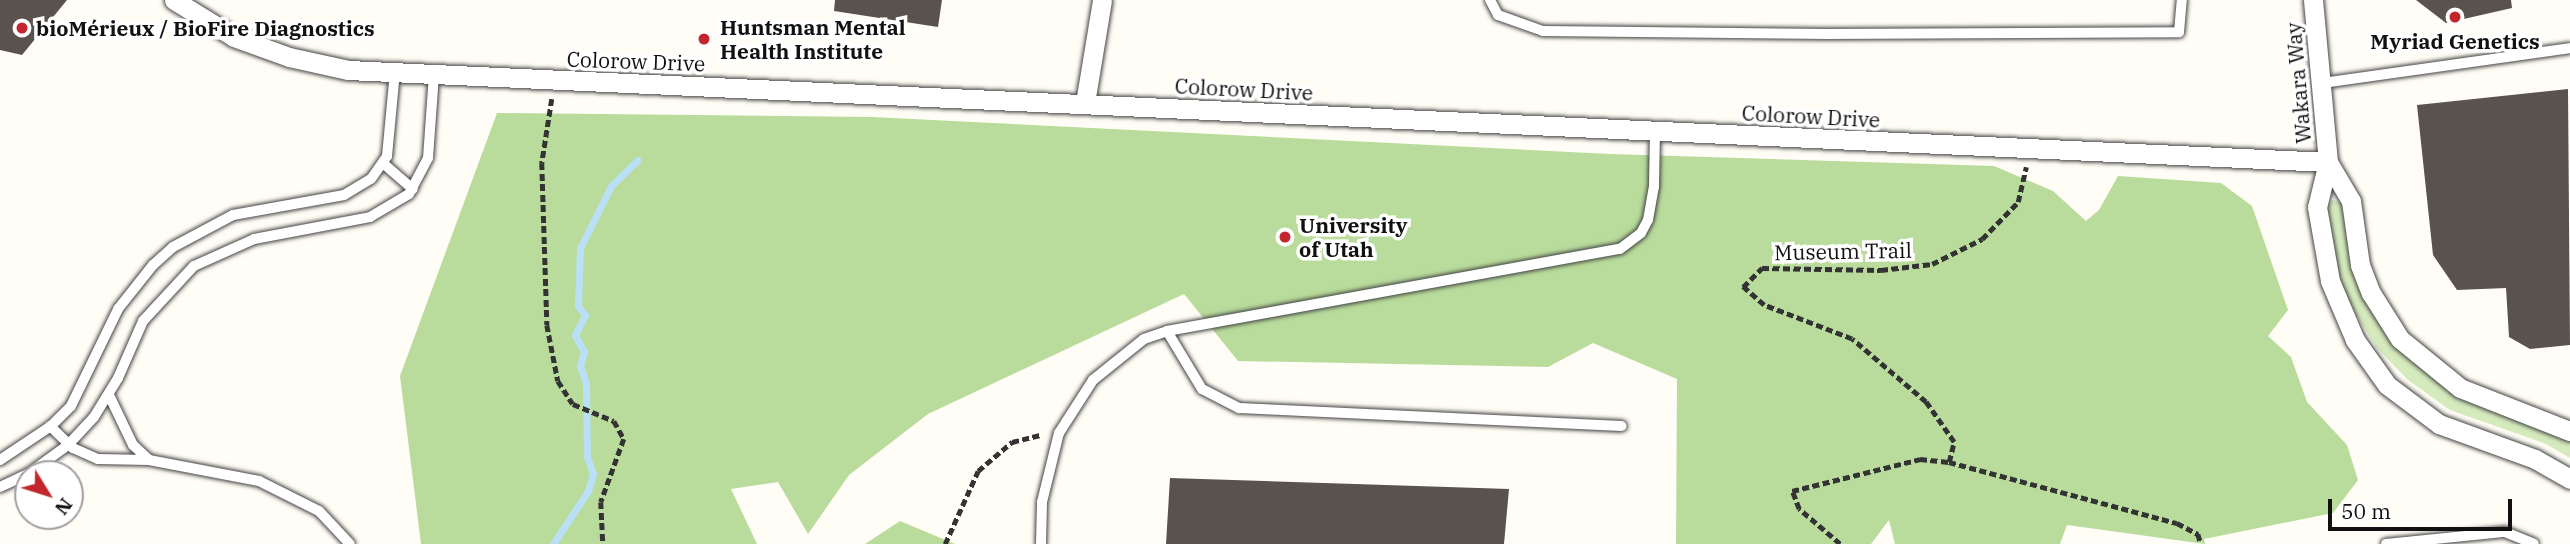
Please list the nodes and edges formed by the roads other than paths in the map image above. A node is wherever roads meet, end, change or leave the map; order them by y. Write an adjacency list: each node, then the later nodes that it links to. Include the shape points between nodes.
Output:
1 (174, 0): 7 (street, Colorow Drive, via 234,37 289,57 348,69)
2 (1102, 0): 10 (street)
3 (1490, 0): 4 (lane, via 1498,15 1544,32 1815,34 2179,32)
4 (2182, 0)
5 (2312, 0): 9 (street, Wakara Way)
6 (2570, 48): 9 (lane)
7 (395, 71): 8 (street, Colorow Drive); 13 (lane)
8 (434, 74): 10 (street, Colorow Drive); 14 (lane, via 430,149)
9 (2322, 83): 12 (street, Wakara Way)
10 (1085, 103): 11 (street, Colorow Drive)
11 (1655, 131): 12 (street, Colorow Drive); 15 (lane, via 1648,220 1642,233 1620,248)
12 (2328, 162): 19 (street, Wakara Way, via 2351,201 2360,265 2371,293 2400,339 2460,388); 24 (street, Wakara Way, via 2317,207 2322,248 2342,315 2370,365 2387,385 2439,424 2535,459)
13 (384, 164): 14 (lane); 17 (lane, via 353,192 233,215 173,247 128,295 80,391)
14 (413, 189): 16 (lane, via 370,216 254,239 194,266 143,321)
15 (1167, 331): 18 (lane, via 1202,389 1239,408); 26 (lane, via 1144,340 1093,380 1059,433 1043,492)
16 (109, 396): 20 (lane); 23 (lane, via 133,446)
17 (50, 426): 20 (lane); 21 (lane)
18 (1622, 426)
19 (2570, 432)
20 (68, 445): 22 (lane); 23 (lane, via 98,459)
21 (0, 460)
22 (47, 460)
23 (149, 460): 25 (lane, via 259,481 319,510)
24 (2570, 479)
25 (350, 544)
26 (1041, 544)
27 (2386, 544): 28 (lane, via 2505,532)
28 (2534, 544)

